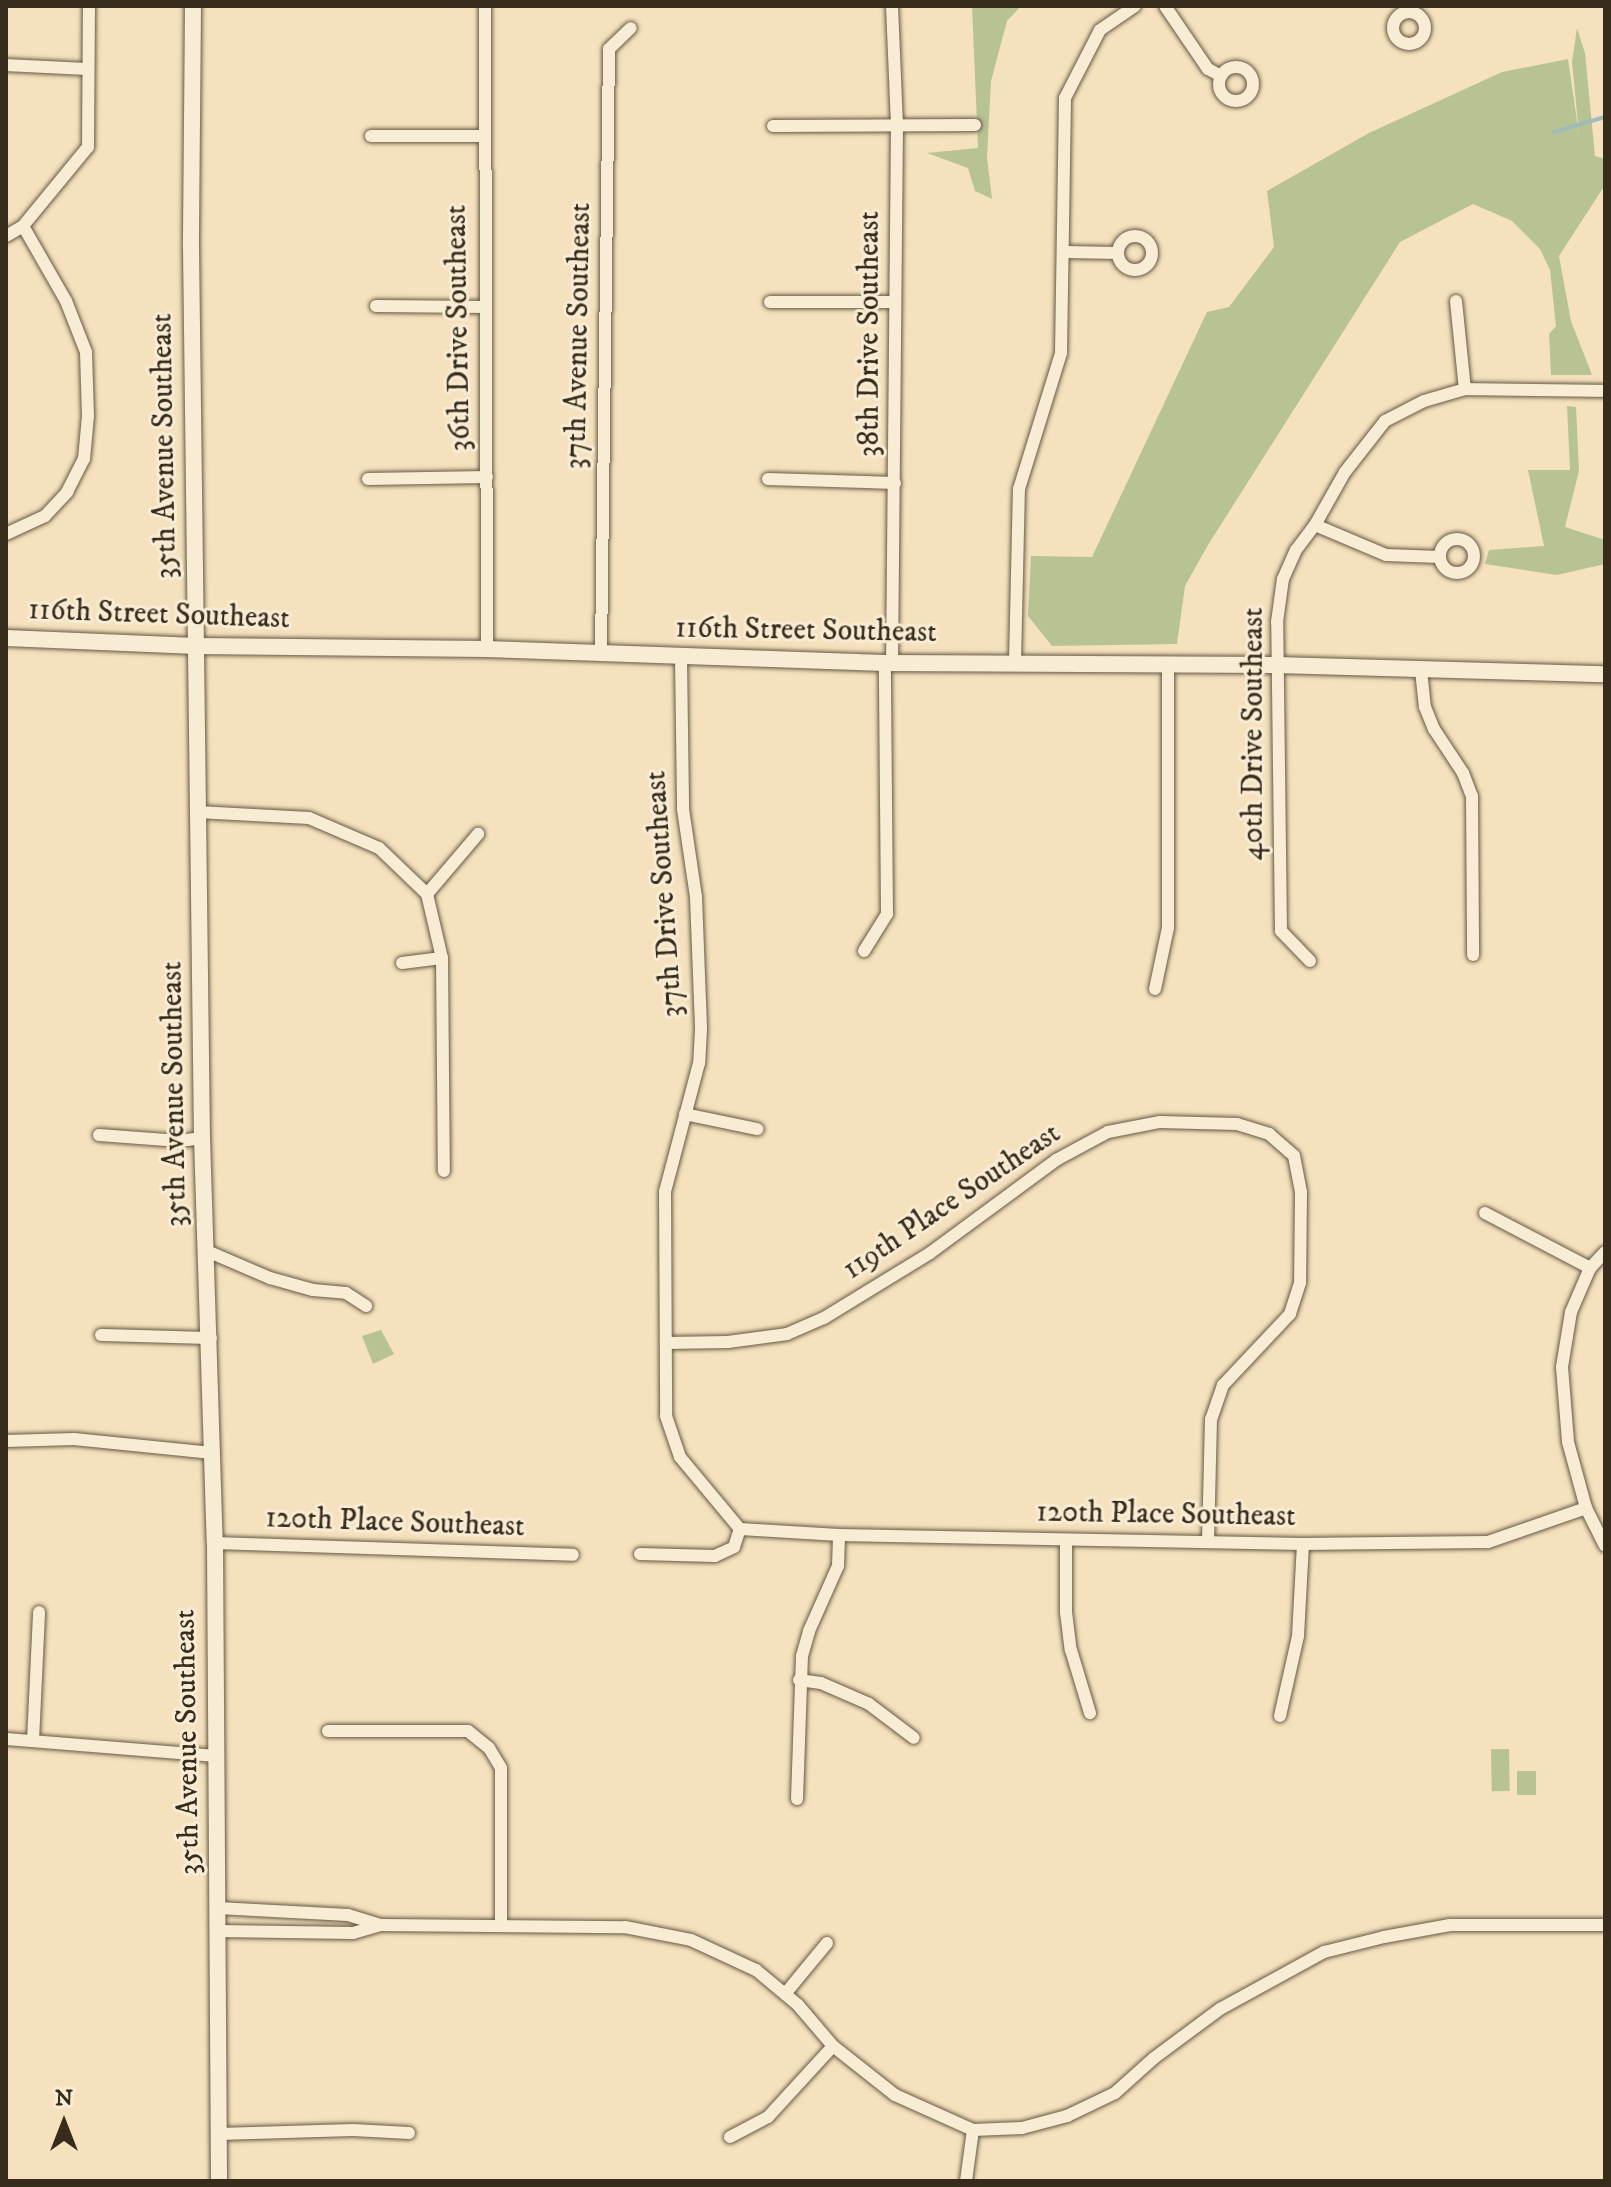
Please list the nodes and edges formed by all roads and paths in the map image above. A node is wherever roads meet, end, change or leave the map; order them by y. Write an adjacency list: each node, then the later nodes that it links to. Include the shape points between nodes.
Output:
1 (89, 6): 9 (street)
2 (193, 6): 35 (street, 35th Avenue Southeast)
3 (485, 6): 15 (street, 36th Drive Southeast)
4 (892, 6): 11 (street, 38th Drive Southeast)
5 (1135, 6): 18 (street, via 1100,30 1065,98)
6 (1165, 6): 10 (street, via 1208,69)
7 (631, 28): 37 (street, 37th Avenue Southeast, via 609,49)
8 (6, 65): 9 (street)
9 (86, 69): 16 (street, via 88,147)
10 (1221, 76)
11 (897, 125): 12 (street); 13 (street); 22 (street, 38th Drive Southeast)
12 (975, 125)
13 (773, 126)
14 (371, 136): 15 (street)
15 (484, 136): 24 (street, 36th Drive Southeast)
16 (23, 226): 17 (street); 32 (street, via 66,301 86,352 88,416 84,459 67,492 45,516)
17 (6, 236)
18 (1065, 252): 19 (street); 39 (street, via 1061,353 1019,489)
19 (1118, 253)
20 (1456, 301): 25 (street)
21 (770, 302): 22 (street)
22 (895, 302): 30 (street, 38th Drive Southeast)
23 (376, 306): 24 (street)
24 (484, 307): 27 (street, 36th Drive Southeast)
25 (1465, 389): 26 (street, 40th Drive Southeast); 31 (street, 40th Drive Southeast, via 1424,401 1385,421 1345,472)
26 (1605, 391)
27 (487, 477): 28 (street); 36 (street, 36th Drive Southeast)
28 (368, 479)
29 (768, 479): 30 (street)
30 (895, 483): 40 (street, 38th Drive Southeast)
31 (1315, 525): 33 (street, via 1386,555); 42 (street, 40th Drive Southeast, via 1283,579)
32 (6, 534)
33 (1440, 557)
34 (6, 638): 35 (street, 116th Street Southeast)
35 (196, 646): 36 (street, 116th Street Southeast); 45 (street, 35th Avenue Southeast)
36 (487, 649): 37 (street, 116th Street Southeast)
37 (601, 653): 38 (street, 116th Street Southeast)
38 (681, 658): 40 (street, 116th Street Southeast); 54 (street, 37th Drive Southeast, via 683,809 701,975 699,1063)
39 (1015, 662): 40 (street, 116th Street Southeast); 41 (street, 116th Street Southeast)
40 (889, 663): 48 (street, 38th Drive Southeast, via 887,914)
41 (1168, 664): 42 (street, 116th Street Southeast); 53 (street, via 1168,928)
42 (1276, 665): 43 (street, 116th Street Southeast); 51 (street, 40th Drive Southeast, via 1281,931)
43 (1421, 670): 44 (street, 116th Street Southeast); 49 (street, via 1425,707 1472,796)
44 (1605, 674)
45 (198, 812): 47 (street, via 309,818 379,848); 57 (street, 35th Avenue Southeast)
46 (478, 834): 47 (street)
47 (427, 894): 50 (street)
48 (864, 951)
49 (1473, 955)
50 (442, 958): 52 (street); 58 (street)
51 (1310, 961)
52 (402, 963)
53 (1155, 989)
54 (685, 1114): 55 (street); 66 (street, 37th Drive Southeast, via 665,1192)
55 (757, 1129)
56 (99, 1135): 57 (street)
57 (202, 1138): 60 (street, 35th Avenue Southeast)
58 (444, 1171)
59 (1485, 1213): 62 (street)
60 (207, 1251): 63 (street, via 272,1278 346,1293); 65 (street, 35th Avenue Southeast)
61 (1605, 1252): 62 (street)
62 (1590, 1268): 69 (street, via 1571,1312 1562,1367 1568,1442)
63 (366, 1306)
64 (101, 1335): 65 (street)
65 (211, 1338): 68 (street, 35th Avenue Southeast)
66 (666, 1343): 70 (street, 37th Drive Southeast, via 666,1416 680,1457); 73 (street, 119th Place Southeast, via 787,1334 824,1318 930,1253 1056,1160 1108,1132 1160,1122 1237,1124 1269,1134 1294,1156 1301,1192 1300,1283 1290,1314 1223,1385 1211,1419)
67 (6, 1441): 68 (street, via 74,1439)
68 (212, 1453): 74 (street, 35th Avenue Southeast)
69 (1586, 1508): 75 (street, 120th Place Southeast, via 1488,1542); 76 (street)
70 (740, 1529): 71 (street, 120th Place Southeast); 77 (street, via 734,1547 715,1556)
71 (839, 1535): 72 (street, 120th Place Southeast); 80 (street, via 838,1566 809,1631)
72 (1066, 1540): 73 (street, 120th Place Southeast); 81 (street, via 1071,1650)
73 (1208, 1540): 75 (street, 120th Place Southeast)
74 (215, 1543): 78 (street, 120th Place Southeast); 87 (street, 35th Avenue Southeast)
75 (1303, 1544): 82 (street, via 1298,1636)
76 (1605, 1546)
77 (640, 1554)
78 (573, 1555)
79 (39, 1612): 86 (street)
80 (799, 1680): 84 (street, via 821,1683 869,1704); 88 (street)
81 (1090, 1713)
82 (1280, 1716)
83 (328, 1731): 91 (street, via 468,1731 489,1748 501,1768)
84 (914, 1738)
85 (6, 1739): 86 (street)
86 (33, 1741): 87 (street)
87 (216, 1756): 89 (street, 35th Avenue Southeast)
88 (797, 1799)
89 (218, 1908): 90 (street, via 348,1915); 93 (street, 35th Avenue Southeast)
90 (381, 1925): 91 (street); 93 (street, via 353,1933)
91 (501, 1925): 95 (street, via 625,1927 691,1940 756,1970)
92 (1605, 1925): 97 (street, via 1450,1925 1324,1952 1220,2009 1115,2093 1067,2116 1022,2128)
93 (219, 1931): 99 (street, 35th Avenue Southeast)
94 (827, 1943): 95 (street)
95 (785, 1994): 96 (street)
96 (833, 2046): 97 (street, via 895,2095); 100 (street, via 768,2117)
97 (973, 2130): 102 (street)
98 (409, 2133): 99 (street)
99 (219, 2134): 101 (street, 35th Avenue Southeast)
100 (730, 2137)
101 (219, 2181)
102 (966, 2181)

